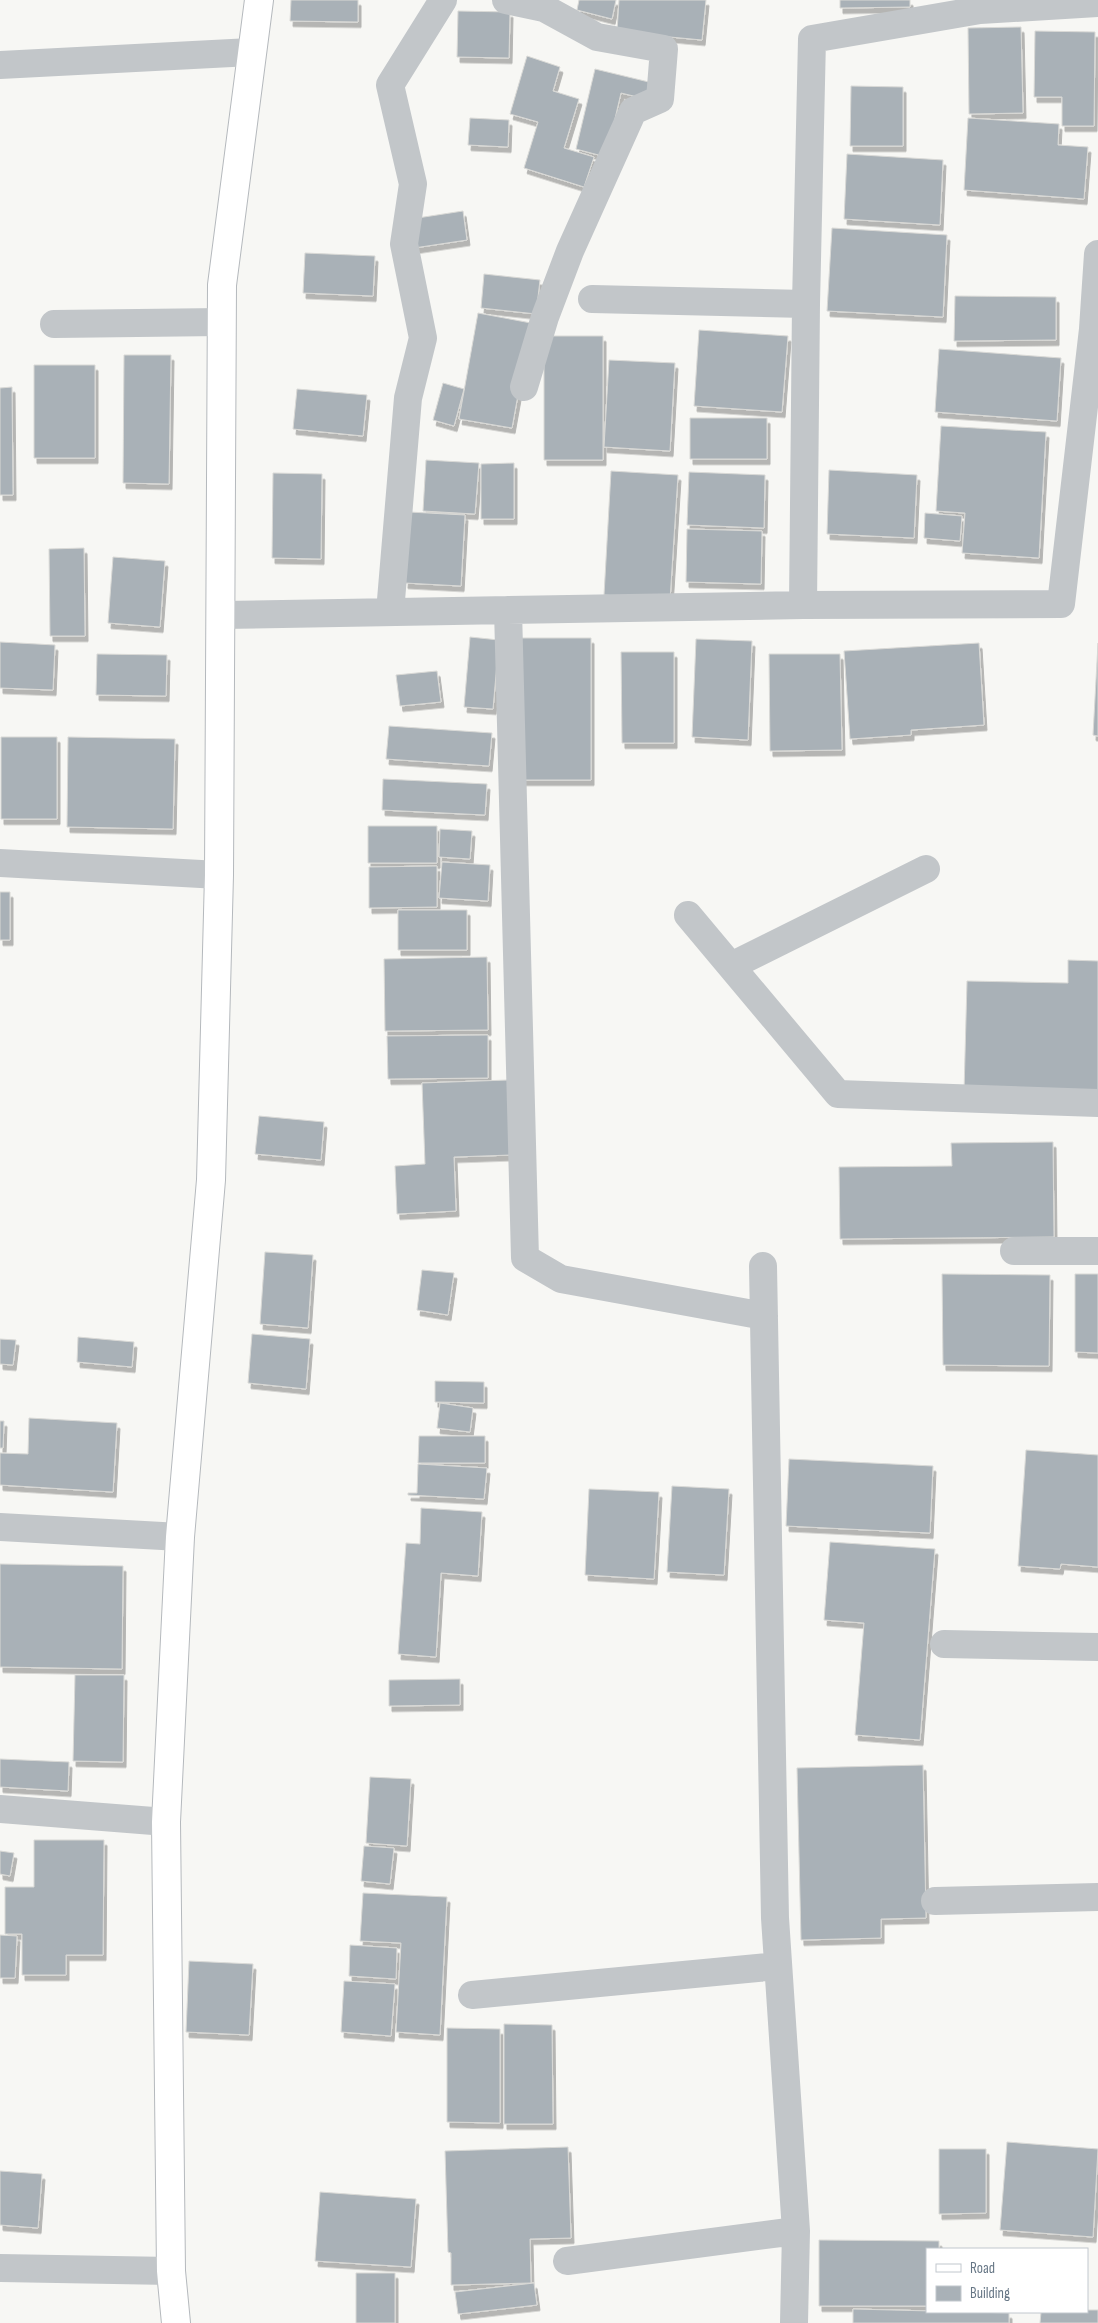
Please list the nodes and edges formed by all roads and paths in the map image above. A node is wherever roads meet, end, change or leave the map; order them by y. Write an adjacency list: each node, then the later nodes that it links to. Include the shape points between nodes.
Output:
1 (259, 0): 5 (main road)
2 (443, 0): 16 (street, via 390,84 413,184 404,244 423,338 408,398)
3 (506, 0): 13 (street, via 544,8 597,36 664,49 660,99 633,111 570,251)
4 (1098, 3): 9 (street, via 980,10 812,39)
5 (252, 52): 6 (street); 10 (main road, via 222,285)
6 (0, 65)
7 (1098, 254): 12 (street)
8 (592, 299): 9 (street)
9 (806, 304): 14 (street)
10 (221, 322): 11 (street); 17 (main road)
11 (54, 324)
12 (1095, 329): 14 (street, via 1061,604)
13 (524, 387)
14 (803, 605): 15 (street)
15 (508, 610): 16 (street); 27 (street, via 525,1258 561,1279)
16 (390, 612): 17 (street)
17 (221, 615): 20 (main road)
18 (0, 863): 20 (street)
19 (926, 869): 22 (street)
20 (219, 875): 29 (main road, via 211,1180)
21 (688, 915): 22 (street)
22 (731, 966): 23 (street, via 838,1094)
23 (1098, 1103)
24 (1014, 1251): 25 (street)
25 (1098, 1251)
26 (763, 1266): 27 (street)
27 (764, 1316): 36 (street)
28 (0, 1527): 29 (street)
29 (180, 1537): 33 (main road)
30 (944, 1644): 31 (street)
31 (1098, 1647)
32 (0, 1809): 33 (street)
33 (166, 1822): 41 (main road)
34 (1098, 1897): 35 (street)
35 (935, 1901)
36 (778, 1966): 37 (street); 38 (street)
37 (472, 1995)
38 (796, 2231): 39 (street); 43 (street)
39 (567, 2260)
40 (0, 2268): 41 (street)
41 (171, 2271): 42 (main road)
42 (176, 2323)
43 (794, 2323)

